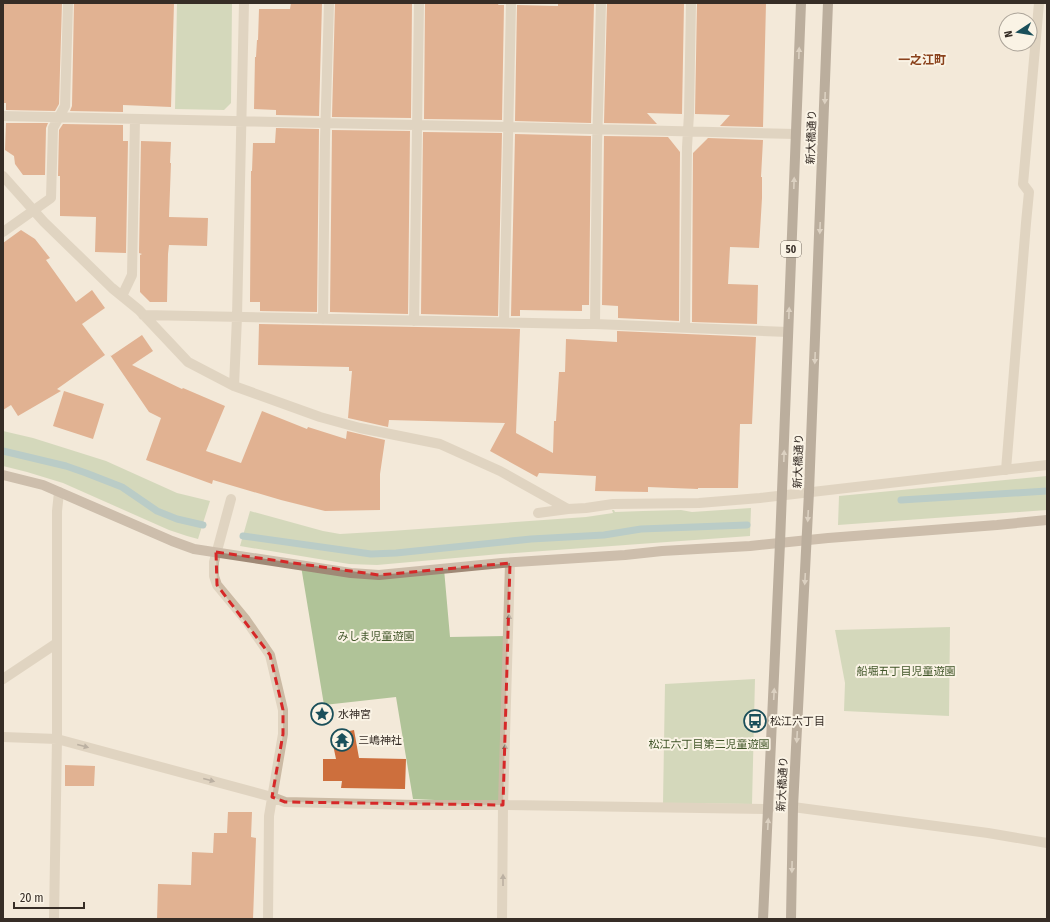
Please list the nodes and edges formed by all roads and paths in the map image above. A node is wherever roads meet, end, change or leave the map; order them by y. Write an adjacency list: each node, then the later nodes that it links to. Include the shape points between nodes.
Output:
1 (68, 3): 12 (street, via 65,106)
2 (244, 3): 14 (street)
3 (329, 3): 15 (street)
4 (419, 3): 16 (street)
5 (511, 3): 17 (street)
6 (601, 3): 18 (street)
7 (691, 3): 19 (street)
8 (801, 3): 20 (main road, 新大橋通り / 50, one-way to 8)
9 (828, 3): 38 (main road, 新大橋通り, one-way to 38)
10 (1039, 3): 35 (street, via 1023,184 1029,192)
11 (3, 116): 12 (street)
12 (59, 117): 13 (street); 22 (street, via 53,128 51,198)
13 (135, 119): 14 (street); 24 (street, via 132,276)
14 (241, 121): 15 (street); 26 (street)
15 (326, 123): 16 (street); 27 (street)
16 (417, 125): 17 (street); 28 (street)
17 (508, 127): 18 (street); 29 (street)
18 (598, 129): 19 (street); 30 (street)
19 (688, 131): 20 (street); 31 (street)
20 (796, 134): 32 (main road, 新大橋通り / 50, one-way to 20)
21 (3, 176): 22 (street)
22 (34, 211): 23 (street); 24 (street)
23 (3, 232)
24 (122, 296): 25 (street)
25 (143, 315): 26 (street); 33 (street, via 188,362)
26 (237, 317): 27 (street); 33 (street)
27 (323, 319): 28 (street)
28 (414, 320): 29 (street)
29 (504, 322): 30 (street)
30 (595, 324): 31 (street)
31 (685, 327): 32 (street)
32 (788, 332): 39 (main road, 新大橋通り / 50, one-way to 32)
33 (234, 386): 41 (street, via 320,417 440,444 500,471)
34 (1047, 465): 35 (street)
35 (1006, 470): 38 (street)
36 (3, 476): 37 (street, via 43,485)
37 (59, 492): 46 (street, via 172,542); 48 (street)
38 (809, 492): 39 (street); 44 (main road, 新大橋通り, one-way to 44)
39 (782, 495): 41 (street, via 699,503 613,504); 45 (main road, 新大橋通り / 50)
40 (231, 499): 46 (street)
41 (568, 509): 42 (street)
42 (538, 513)
43 (1047, 520): 44 (street)
44 (807, 540): 45 (street); 54 (main road, 新大橋通り, one-way to 54)
45 (780, 543): 47 (street); 55 (main road, 新大橋通り / 50, one-way to 45)
46 (216, 552): 47 (street, via 379,575); 52 (street, via 214,576 217,584 270,655 283,710 283,734)
47 (510, 563): 53 (street, one-way to 47)
48 (57, 643): 49 (street); 51 (street)
49 (3, 679)
50 (3, 737): 51 (street)
51 (57, 739): 52 (street, one-way to 52); 57 (street)
52 (272, 797): 53 (street, via 285,802); 58 (street, via 269,816)
53 (503, 805): 55 (street); 59 (street, one-way to 53)
54 (793, 807): 56 (street); 61 (main road, 新大橋通り, one-way to 61)
55 (768, 809): 60 (main road, 新大橋通り / 50, one-way to 55)
56 (1047, 843)
57 (54, 919)
58 (268, 919)
59 (502, 919)
60 (763, 919)
61 (791, 919)

